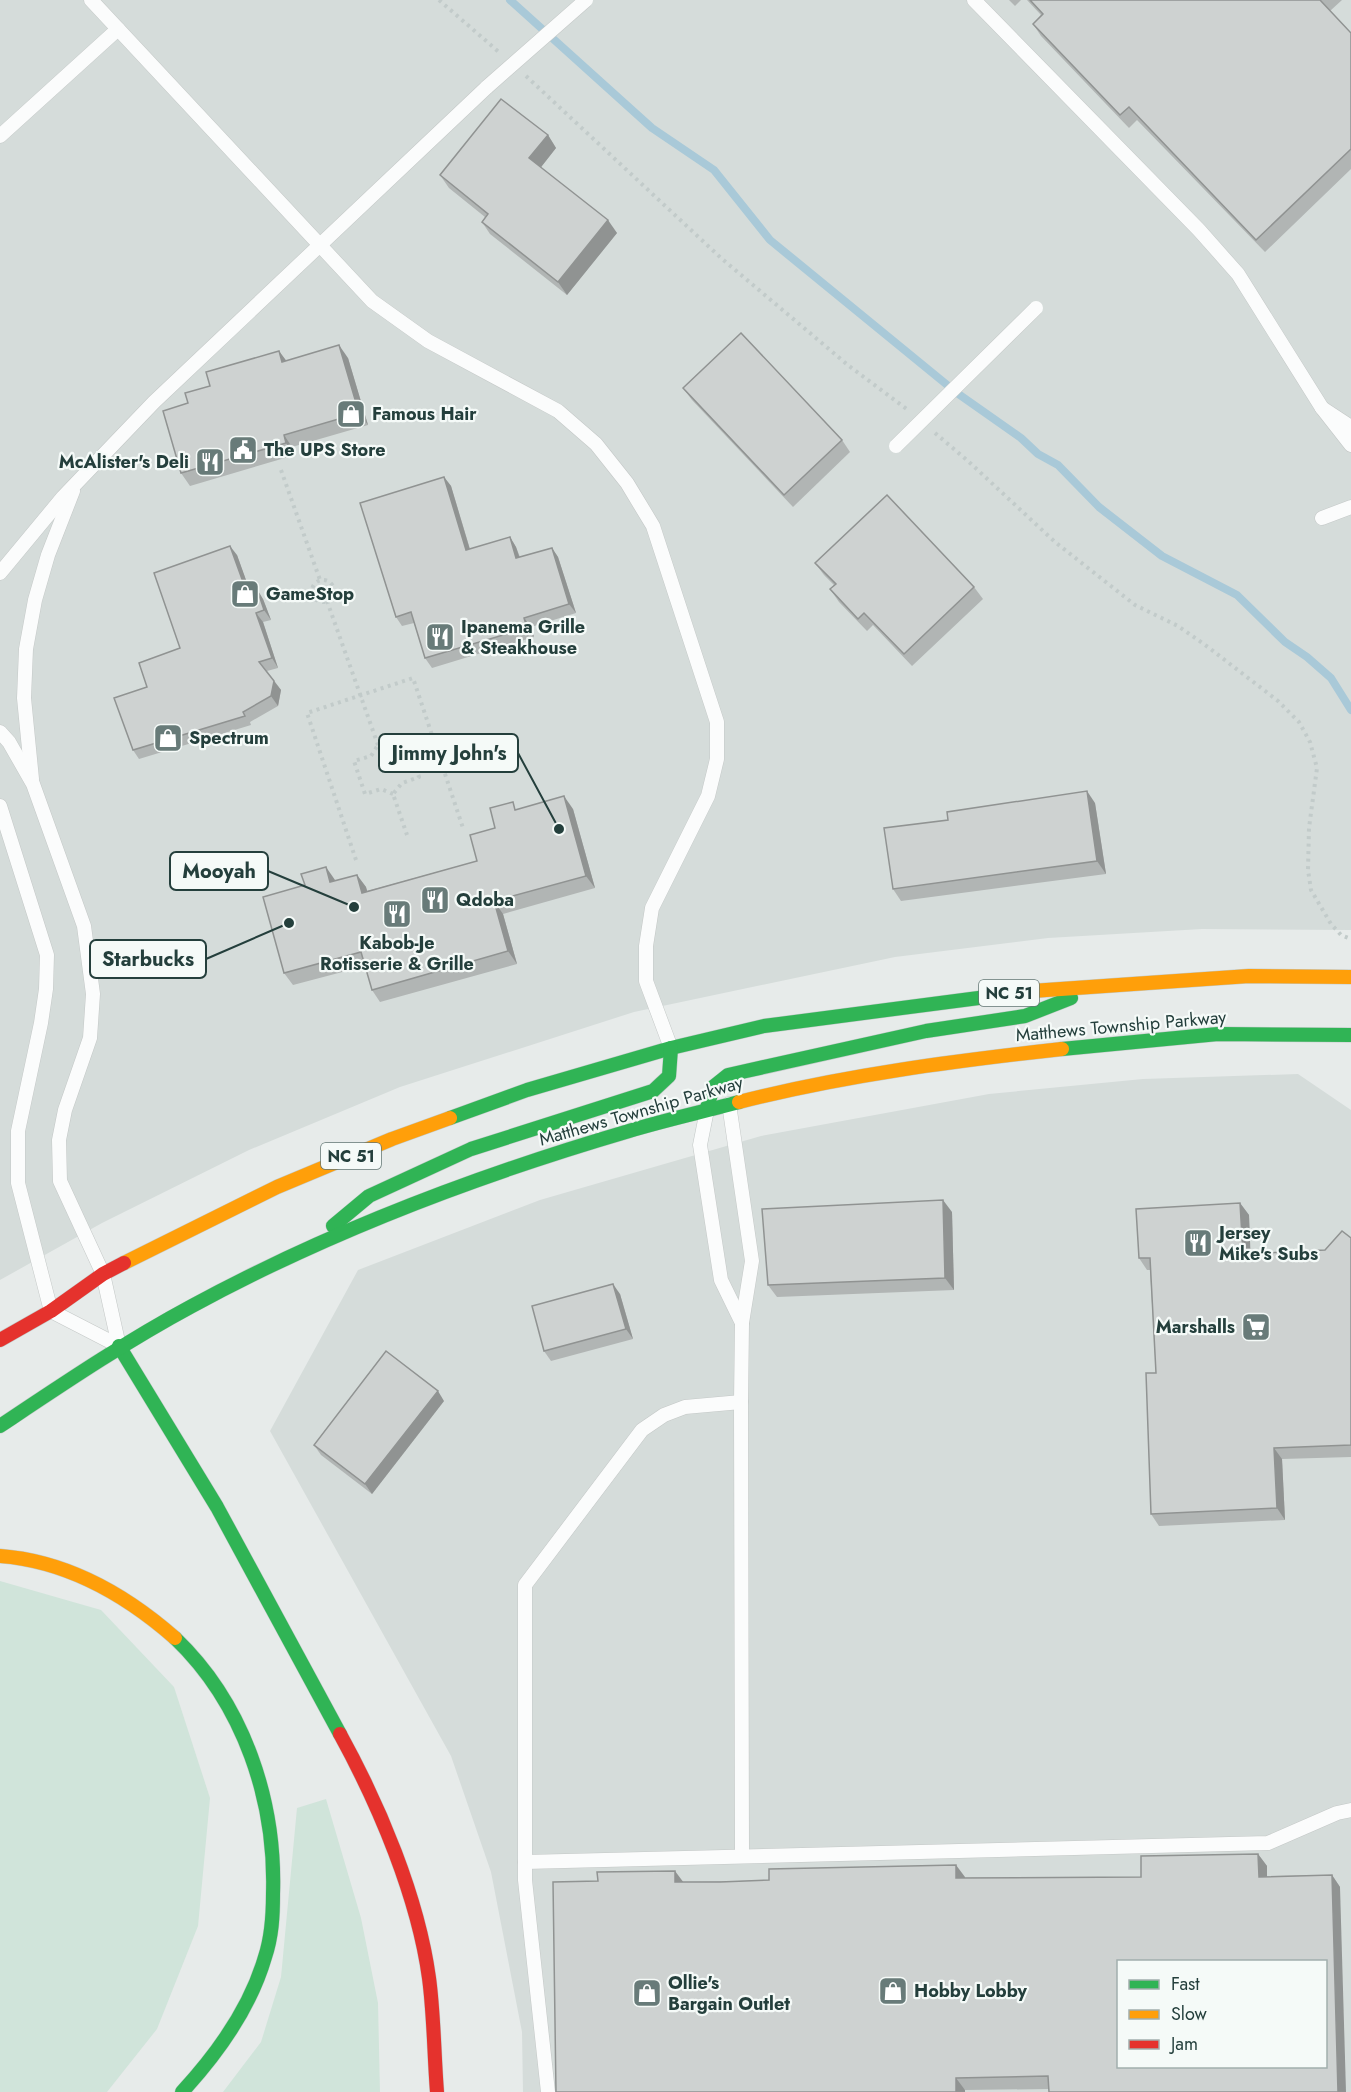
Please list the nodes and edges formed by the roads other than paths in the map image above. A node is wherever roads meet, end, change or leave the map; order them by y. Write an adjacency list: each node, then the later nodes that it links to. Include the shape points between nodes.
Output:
1 (92, 0): 4 (lane)
2 (586, 0): 6 (lane, bridge, via 486,87)
3 (974, 0): 8 (lane, via 1233,268)
4 (118, 29): 5 (lane); 6 (lane)
5 (0, 136)
6 (320, 245): 12 (lane, via 154,402); 22 (lane, via 372,301 428,341 558,411 596,444 627,483 653,526 717,722 717,759 708,796 652,908 646,946 646,981)
7 (1036, 308): 11 (lane, bridge)
8 (1322, 408): 9 (lane); 10 (lane)
9 (1351, 427)
10 (1351, 445)
11 (896, 446)
12 (77, 482): 15 (lane); 17 (lane, via 48,555 26,649 24,698)
13 (1351, 507): 14 (lane)
14 (1322, 518)
15 (0, 573)
16 (0, 732): 17 (lane)
17 (33, 784): 26 (lane, via 84,926 89,955 93,994 90,1038 58,1140 60,1181)
18 (0, 806): 27 (lane, via 47,956 41,1023 18,1131 18,1183)
19 (1351, 977): 20 (main road, NC 51, via 1249,976)
20 (1100, 986): 22 (main road, NC 51, via 1013,992 764,1026); 24 (main road, via 1025,1016 926,1031 728,1075 713,1087)
21 (1351, 1035): 23 (main road, Matthews Township Parkway, via 1235,1033 1022,1052 906,1068)
22 (671, 1048): 25 (main road, via 669,1076 653,1090 471,1149 369,1196); 26 (main road, NC 51, via 527,1090 392,1139 277,1187)
23 (729, 1104): 24 (main road, Matthews Township Parkway); 28 (lane, via 752,1261)
24 (707, 1108): 25 (main road, Matthews Township Parkway, via 548,1155); 28 (lane, via 700,1145 719,1272)
25 (306, 1248): 30 (main road, Matthews Township Parkway)
26 (103, 1274): 27 (main road, NC 51); 30 (lane)
27 (51, 1311): 29 (main road, NC 51); 30 (lane)
28 (742, 1323): 31 (lane)
29 (0, 1340)
30 (120, 1346): 32 (main road, Matthews Township Parkway); 38 (main road, via 217,1507 347,1746 396,1852 429,1977)
31 (741, 1402): 35 (lane); 36 (lane, via 685,1407 642,1430 525,1585)
32 (0, 1426)
33 (0, 1556): 37 (main road, via 15,1556 77,1574 134,1606 173,1637 208,1674 232,1714 264,1790 275,1881 271,1936 259,1972 226,2039)
34 (1350, 1813): 35 (lane, via 1337,1813 1268,1843)
35 (742, 1856): 36 (lane)
36 (525, 1862): 39 (lane)
37 (182, 2092)
38 (437, 2092)
39 (548, 2092)

